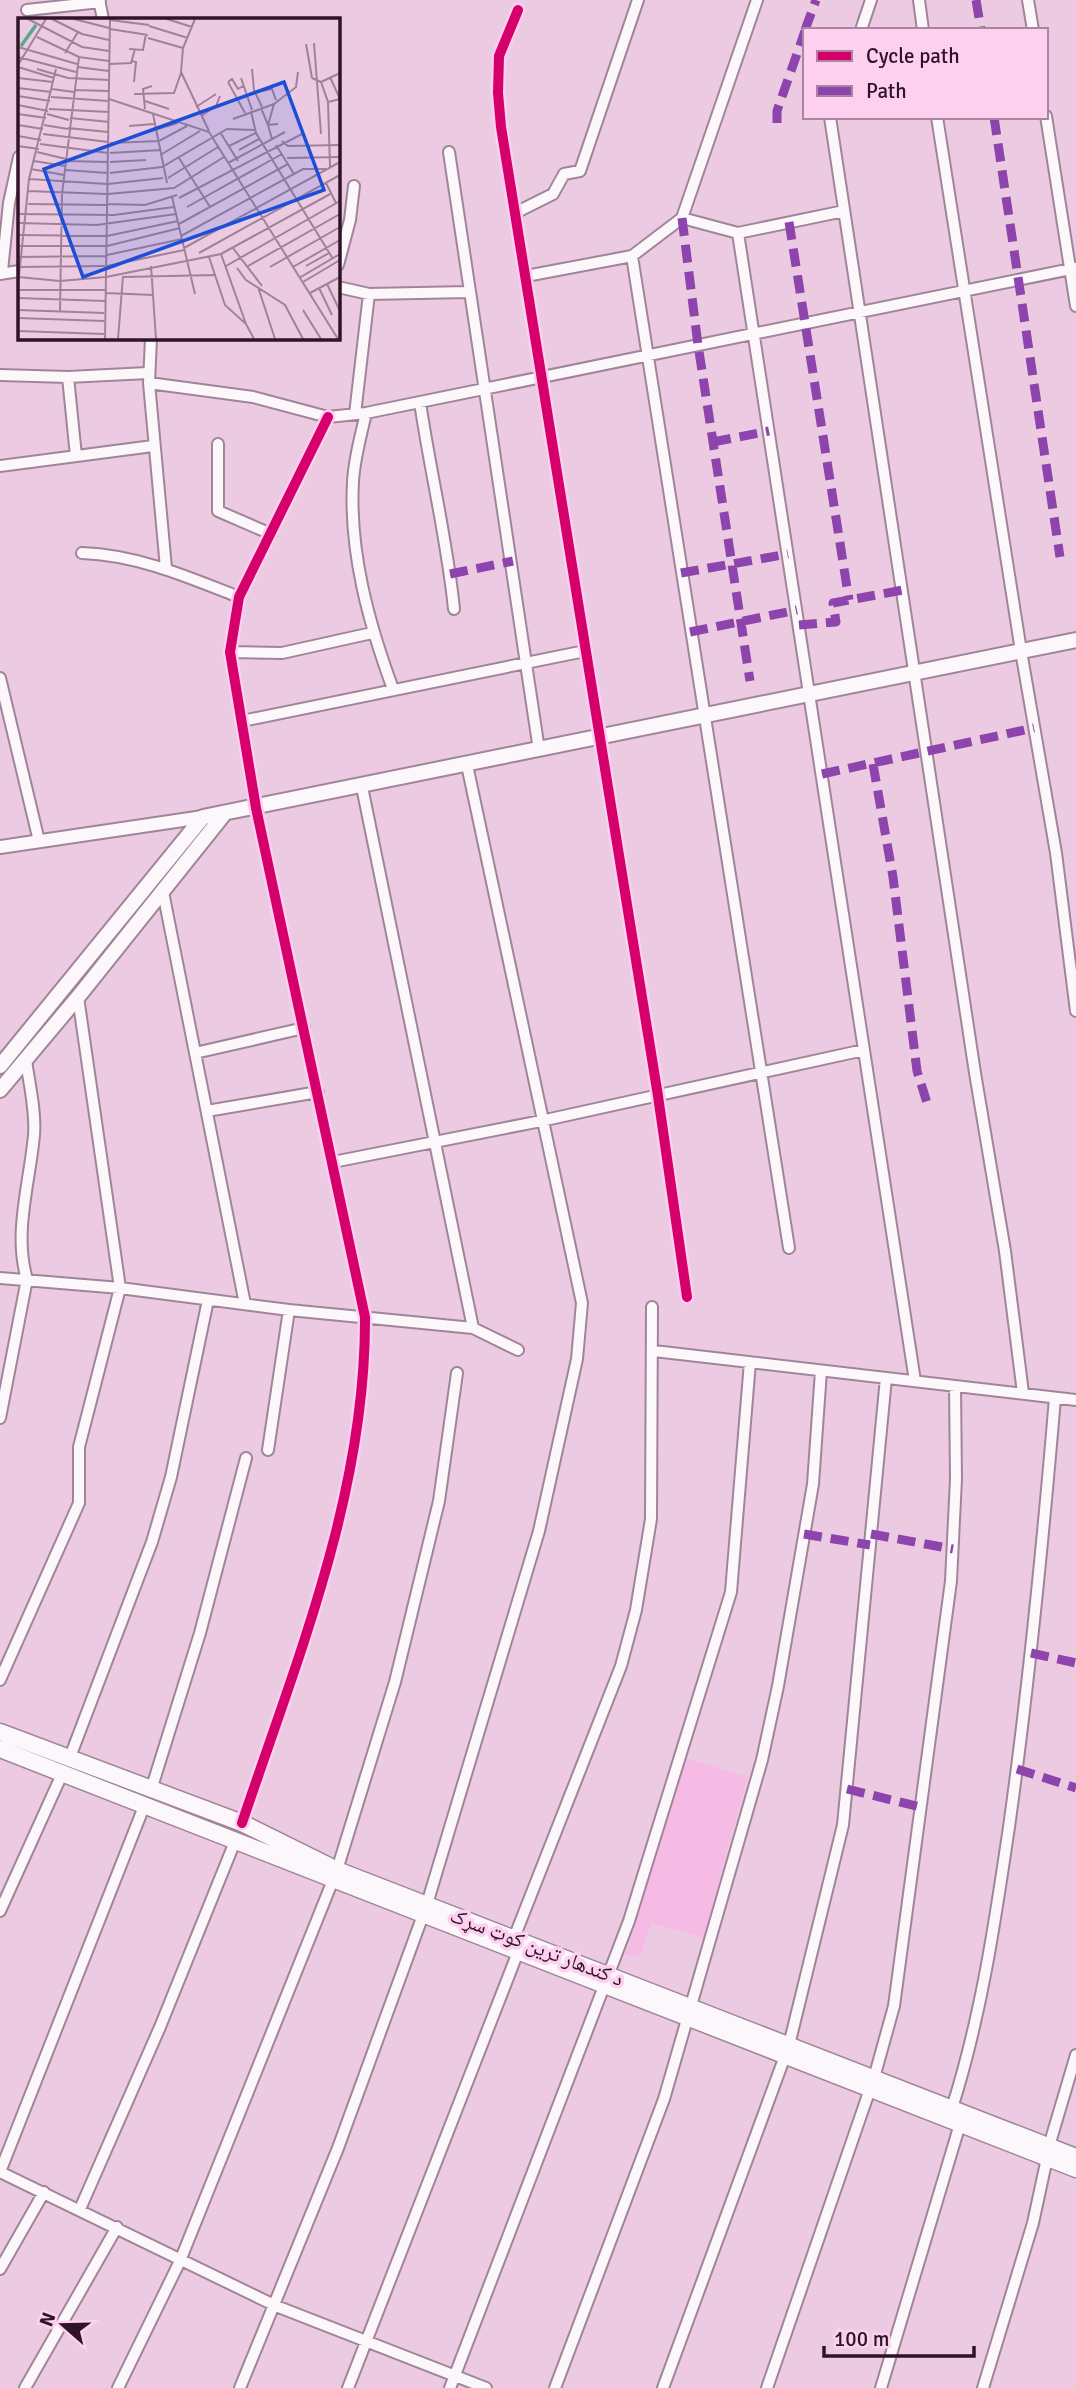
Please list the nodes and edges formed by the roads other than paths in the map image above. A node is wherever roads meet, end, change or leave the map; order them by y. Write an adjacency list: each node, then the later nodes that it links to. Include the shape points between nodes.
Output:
1 (638, 0): 19 (street, via 580,171 564,174 553,194)
2 (757, 0): 20 (street)
3 (871, 0): 9 (street)
4 (919, 0): 10 (street)
5 (1028, 0): 11 (street)
6 (100, 1): 7 (street)
7 (27, 9)
8 (518, 10): 19 (street, via 499,57 498,93)
9 (862, 28)
10 (923, 28)
11 (1033, 28)
12 (830, 119): 18 (street)
13 (937, 119): 28 (street)
14 (1047, 119): 24 (street)
15 (449, 152): 29 (street)
16 (18, 162): 25 (street)
17 (354, 186): 23 (street)
18 (844, 211): 21 (street); 32 (street)
19 (515, 213): 26 (street)
20 (682, 218): 21 (street); 22 (street)
21 (738, 233): 33 (street)
22 (632, 256): 26 (street); 35 (street)
23 (340, 258)
24 (1073, 269): 28 (street); 31 (street)
25 (1, 272)
26 (526, 276): 38 (street)
27 (340, 287): 30 (street)
28 (964, 291): 32 (street); 56 (street)
29 (468, 292): 30 (street); 40 (street)
30 (369, 294): 42 (street)
31 (1076, 306)
32 (859, 313): 33 (street); 59 (street)
33 (753, 334): 35 (street); 62 (street)
34 (151, 340): 39 (street)
35 (647, 356): 38 (street); 63 (street)
36 (0, 375): 37 (street)
37 (68, 377): 39 (street); 46 (street)
38 (541, 377): 40 (street); 55 (street)
39 (148, 378): 43 (street, via 253,397); 45 (street)
40 (483, 389): 41 (street); 58 (street)
41 (420, 402): 42 (street); 52 (street)
42 (360, 413): 43 (street); 53 (street, via 353,512)
43 (328, 417): 48 (street)
44 (218, 444): 48 (street, via 218,511)
45 (153, 446): 46 (street); 50 (street)
46 (76, 456): 47 (street)
47 (0, 466)
48 (271, 534): 51 (street)
49 (82, 553): 50 (street, via 111,554)
50 (166, 568): 51 (street)
51 (239, 597): 57 (street)
52 (454, 609)
53 (372, 633): 57 (street, via 282,653); 61 (street)
54 (1076, 640): 56 (main road)
55 (585, 651): 58 (street); 65 (street)
56 (1021, 651): 59 (main road); 76 (street, via 1056,853)
57 (230, 652): 64 (street)
58 (527, 662): 61 (street); 66 (street)
59 (916, 673): 62 (main road); 109 (street)
60 (0, 678): 72 (street)
61 (393, 689): 64 (street)
62 (810, 694): 63 (main road); 78 (street)
63 (704, 716): 65 (main road); 82 (street)
64 (242, 721): 69 (street)
65 (599, 738): 66 (main road); 85 (street)
66 (539, 750): 67 (main road)
67 (467, 765): 68 (main road); 87 (street)
68 (362, 787): 69 (main road); 88 (street)
69 (256, 808): 70 (main road); 77 (street)
70 (225, 813): 71 (main road); 74 (main road)
71 (203, 817): 72 (street); 81 (main road)
72 (39, 841): 73 (street)
73 (0, 847)
74 (163, 892): 75 (main road); 79 (street)
75 (78, 997): 80 (main road); 93 (street)
76 (1076, 1011)
77 (304, 1028): 79 (street); 84 (street)
78 (864, 1050): 82 (street); 107 (street)
79 (195, 1053): 86 (street)
80 (26, 1060): 83 (main road); 92 (street, via 35,1132 22,1261)
81 (0, 1066)
82 (760, 1073): 85 (street); 90 (street)
83 (0, 1090)
84 (318, 1092): 86 (street); 89 (street)
85 (657, 1096): 87 (street); 94 (street)
86 (207, 1111): 96 (street)
87 (541, 1121): 88 (street); 122 (street, via 582,1303 577,1359 539,1531)
88 (434, 1140): 89 (street); 100 (street)
89 (333, 1162): 99 (street)
90 (789, 1248)
91 (0, 1278): 92 (street)
92 (27, 1279): 93 (street); 112 (street)
93 (120, 1288): 95 (street); 115 (street, via 79,1447 79,1503)
94 (687, 1297)
95 (208, 1300): 96 (street); 118 (street, via 171,1478 152,1542)
96 (245, 1304): 98 (street)
97 (652, 1307): 102 (street)
98 (289, 1310): 99 (street); 113 (street)
99 (365, 1317): 100 (street); 120 (street, via 350,1477 328,1564)
100 (473, 1328): 101 (street)
101 (518, 1350)
102 (654, 1351): 103 (street); 124 (street, via 651,1519 636,1610 621,1666)
103 (750, 1362): 104 (street); 125 (street, via 731,1592)
104 (821, 1371): 106 (street); 126 (street, via 813,1484 778,1686 762,1760)
105 (457, 1373): 121 (street, via 432,1527 395,1682)
106 (886, 1378): 107 (street); 127 (street, via 843,1825)
107 (915, 1381): 108 (street)
108 (955, 1386): 109 (street); 129 (street, via 951,1581 894,2006)
109 (1023, 1393): 110 (street)
110 (1055, 1398): 111 (street); 131 (street, via 1039,1587 995,1926 969,2056)
111 (1076, 1400)
112 (0, 1418)
113 (268, 1450)
114 (246, 1458): 119 (street, via 200,1633)
115 (0, 1680)
116 (0, 1732): 118 (main road, د کندهار ترين کوټ سړک)
117 (0, 1749): 118 (main road, د کندهار ترين کوټ سړک)
118 (66, 1764): 119 (main road, د کندهار ترين کوټ سړک); 123 (street)
119 (148, 1797): 120 (main road, د کندهار ترين کوټ سړک); 136 (street)
120 (239, 1831): 121 (main road, د کندهار ترين کوټ سړک); 138 (street)
121 (335, 1875): 122 (main road, د کندهار ترين کوټ سړک); 140 (street)
122 (425, 1909): 124 (main road, د کندهار ترين کوټ سړک); 142 (street)
123 (0, 1911)
124 (516, 1945): 125 (main road, د کندهار ترين کوټ سړک); 143 (street)
125 (608, 1981): 126 (main road, د کندهار ترين کوټ سړک); 144 (street)
126 (688, 2012): 127 (main road, د کندهار ترين کوټ سړک); 151 (street, via 664,2099)
127 (787, 2050): 129 (main road, د کندهار ترين کوټ سړک); 152 (street)
128 (1076, 2055): 133 (street)
129 (872, 2083): 130 (main road, د کندهار ترين کوټ سړک); 153 (street)
130 (924, 2104): 131 (main road, د کندهار ترين کوټ سړک); 132 (main road, د کندهار ترين کوټ سړک)
131 (952, 2108): 133 (main road, د کندهار ترين کوټ سړک)
132 (960, 2124): 133 (main road, د کندهار ترين کوټ سړک); 154 (street)
133 (1048, 2152): 134 (main road, د کندهار ترين کوټ سړک); 135 (main road, د کندهار ترين کوټ سړک); 155 (street)
134 (1076, 2157)
135 (1076, 2169)
136 (0, 2172): 137 (street)
137 (44, 2192): 138 (street); 141 (street)
138 (80, 2209): 139 (street)
139 (117, 2227): 140 (street); 145 (street)
140 (180, 2261): 142 (street); 146 (street)
141 (0, 2269)
142 (276, 2306): 143 (street); 147 (street)
143 (367, 2339): 144 (street); 148 (street)
144 (455, 2376): 149 (street); 150 (street)
145 (25, 2388)
146 (118, 2388)
147 (240, 2388)
148 (348, 2388)
149 (450, 2388)
150 (486, 2388)
151 (555, 2388)
152 (663, 2388)
153 (767, 2388)
154 (881, 2388)
155 (983, 2388)

